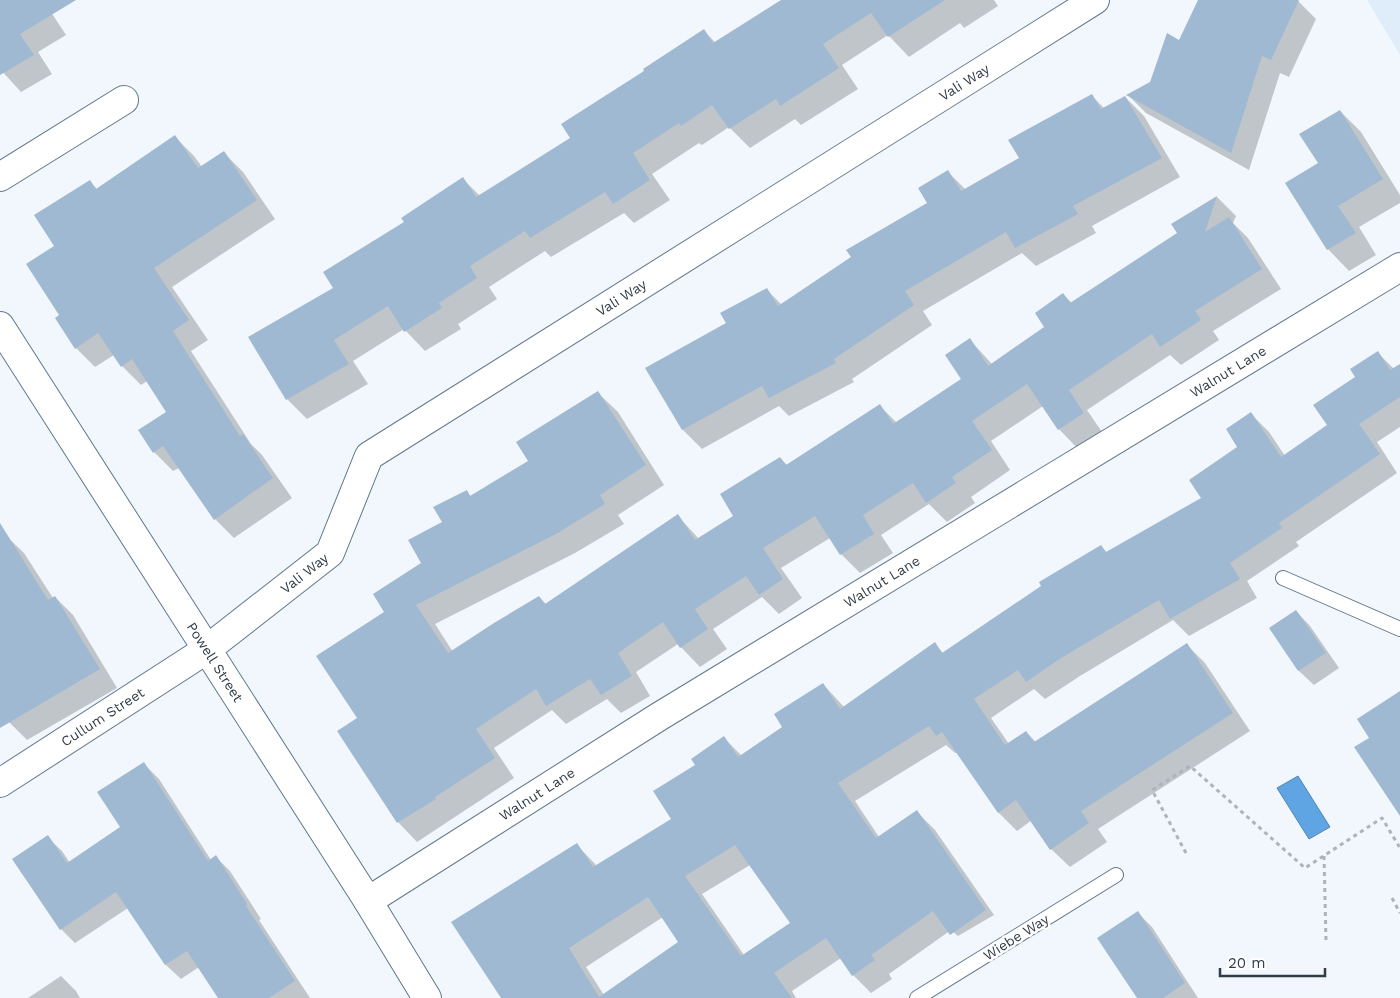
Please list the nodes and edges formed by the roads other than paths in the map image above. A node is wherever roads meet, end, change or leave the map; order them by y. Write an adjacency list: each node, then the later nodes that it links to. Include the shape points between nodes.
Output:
1 (1095, 0): 8 (street, Vali Way, via 369,456 330,553)
2 (124, 100): 3 (street)
3 (0, 177)
4 (1400, 267): 11 (street, Walnut Lane, via 660,716)
5 (0, 326): 8 (street, Powell Street)
6 (1283, 578): 7 (lane)
7 (1400, 629)
8 (206, 650): 9 (street, Cullum Street); 11 (street, Powell Street)
9 (0, 783)
10 (1116, 875): 13 (lane, Wiebe Way)
11 (368, 901): 12 (street, Powell Street)
12 (427, 998)
13 (916, 998)

